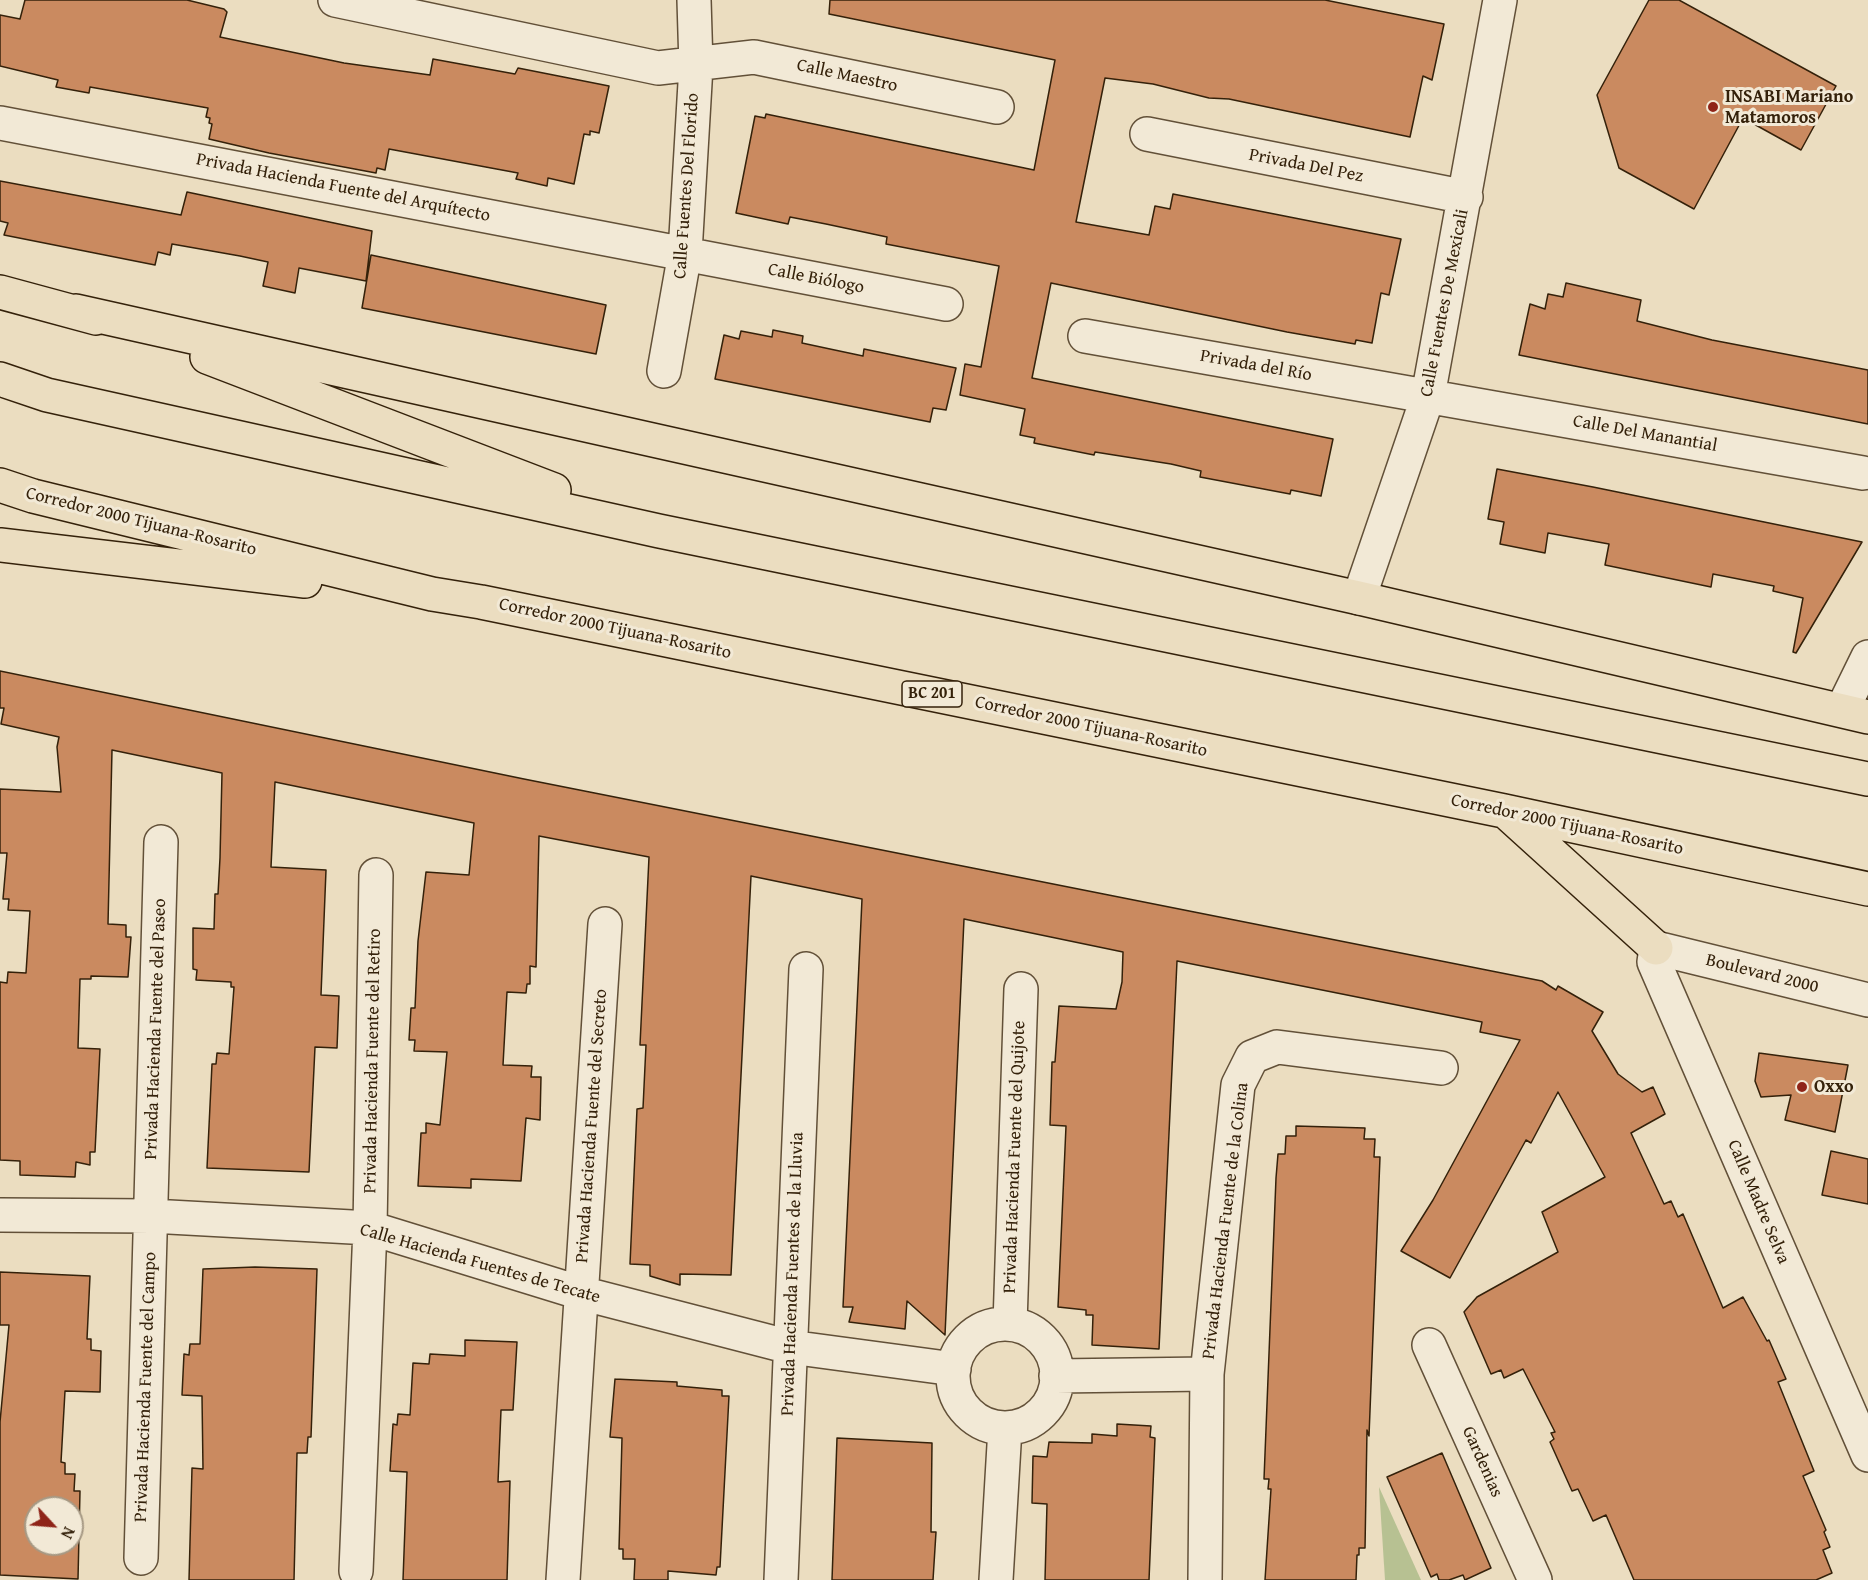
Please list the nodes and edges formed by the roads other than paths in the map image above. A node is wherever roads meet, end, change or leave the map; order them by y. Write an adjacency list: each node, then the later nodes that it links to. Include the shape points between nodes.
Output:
1 (335, 0): 4 (street, Calle Maestro, via 658,68)
2 (694, 0): 4 (street, Calle Fuentes Del Florido)
3 (1500, 0): 8 (street, Calle Fuentes De Mexicali)
4 (696, 66): 5 (street, Calle Maestro, via 754,57); 9 (street, Calle Fuentes Del Florido)
5 (997, 107)
6 (0, 123): 9 (street, Privada Hacienda Fuente del Arquítecto)
7 (1147, 134): 8 (street, Privada Del Pez)
8 (1466, 197): 16 (street, Calle Fuentes De Mexicali)
9 (685, 253): 11 (street, Calle Biólogo); 14 (street, Calle Fuentes Del Florido)
10 (0, 292): 12 (highway)
11 (946, 304)
12 (76, 310): 19 (highway); 21 (highway)
13 (1085, 336): 16 (street, Privada del Río)
14 (664, 371)
15 (0, 379): 19 (highway, via 47,395)
16 (1428, 396): 17 (street, Calle Del Manantial); 21 (street, Calle Fuentes De Mexicali)
17 (1863, 473)
18 (0, 485): 22 (highway, Corredor 2000 Tijuana-Rosarito / BC 201, via 420,592)
19 (659, 531): 25 (highway)
20 (0, 545): 22 (highway)
21 (1359, 598): 24 (highway)
22 (481, 602): 26 (highway, Corredor 2000 Tijuana-Rosarito / BC 201)
23 (1866, 666): 24 (street)
24 (1855, 714)
25 (1868, 779)
26 (1504, 811): 29 (highway, Corredor 2000 Tijuana-Rosarito / BC 201); 31 (highway)
27 (161, 842): 37 (street, Privada Hacienda Fuente del Paseo)
28 (376, 875): 38 (street, Privada Hacienda Fuente del Retiro)
29 (1868, 889)
30 (605, 924): 39 (street, Privada Hacienda Fuente del Secreto)
31 (1656, 948): 34 (street, Boulevard 2000); 46 (street, Calle Madre Selva, via 1654,962)
32 (806, 969): 42 (street, Privada Hacienda Fuentes de la Lluvia)
33 (1021, 989): 40 (street, Privada Hacienda Fuente del Quijote)
34 (1868, 1000)
35 (1441, 1068): 44 (street, Privada Hacienda Fuente de la Colina, via 1277,1047 1252,1057 1238,1085)
36 (0, 1215): 37 (street, Calle Hacienda Fuentes de Tecate)
37 (151, 1216): 38 (street, Calle Hacienda Fuentes de Tecate); 49 (street, Privada Hacienda Fuente del Campo)
38 (369, 1228): 39 (street, Calle Hacienda Fuentes de Tecate); 50 (street, Privada Hacienda Fuente del Retiro)
39 (581, 1293): 42 (street, Calle Hacienda Fuentes de Tecate); 51 (street, Privada Hacienda Fuente del Secreto)
40 (1010, 1324): 43 (street, via 979,1330 958,1354); 45 (street, via 1038,1335 1048,1347)
41 (1429, 1345): 55 (street, Gardenias)
42 (790, 1347): 43 (street, Calle Hacienda Fuentes de Tecate); 52 (street, Privada Hacienda Fuentes de la Lluvia)
43 (954, 1369): 47 (street, via 954,1387 960,1403 972,1417)
44 (1207, 1374): 45 (street); 54 (street, Privada Hacienda Fuente de la Colina)
45 (1056, 1376): 47 (street, via 1047,1406 1035,1418)
46 (1856, 1406): 48 (street, Calle Madre Selva)
47 (1005, 1428): 53 (street)
48 (1868, 1455)
49 (141, 1558)
50 (356, 1571)
51 (563, 1580)
52 (781, 1580)
53 (996, 1580)
54 (1205, 1580)
55 (1535, 1580)

